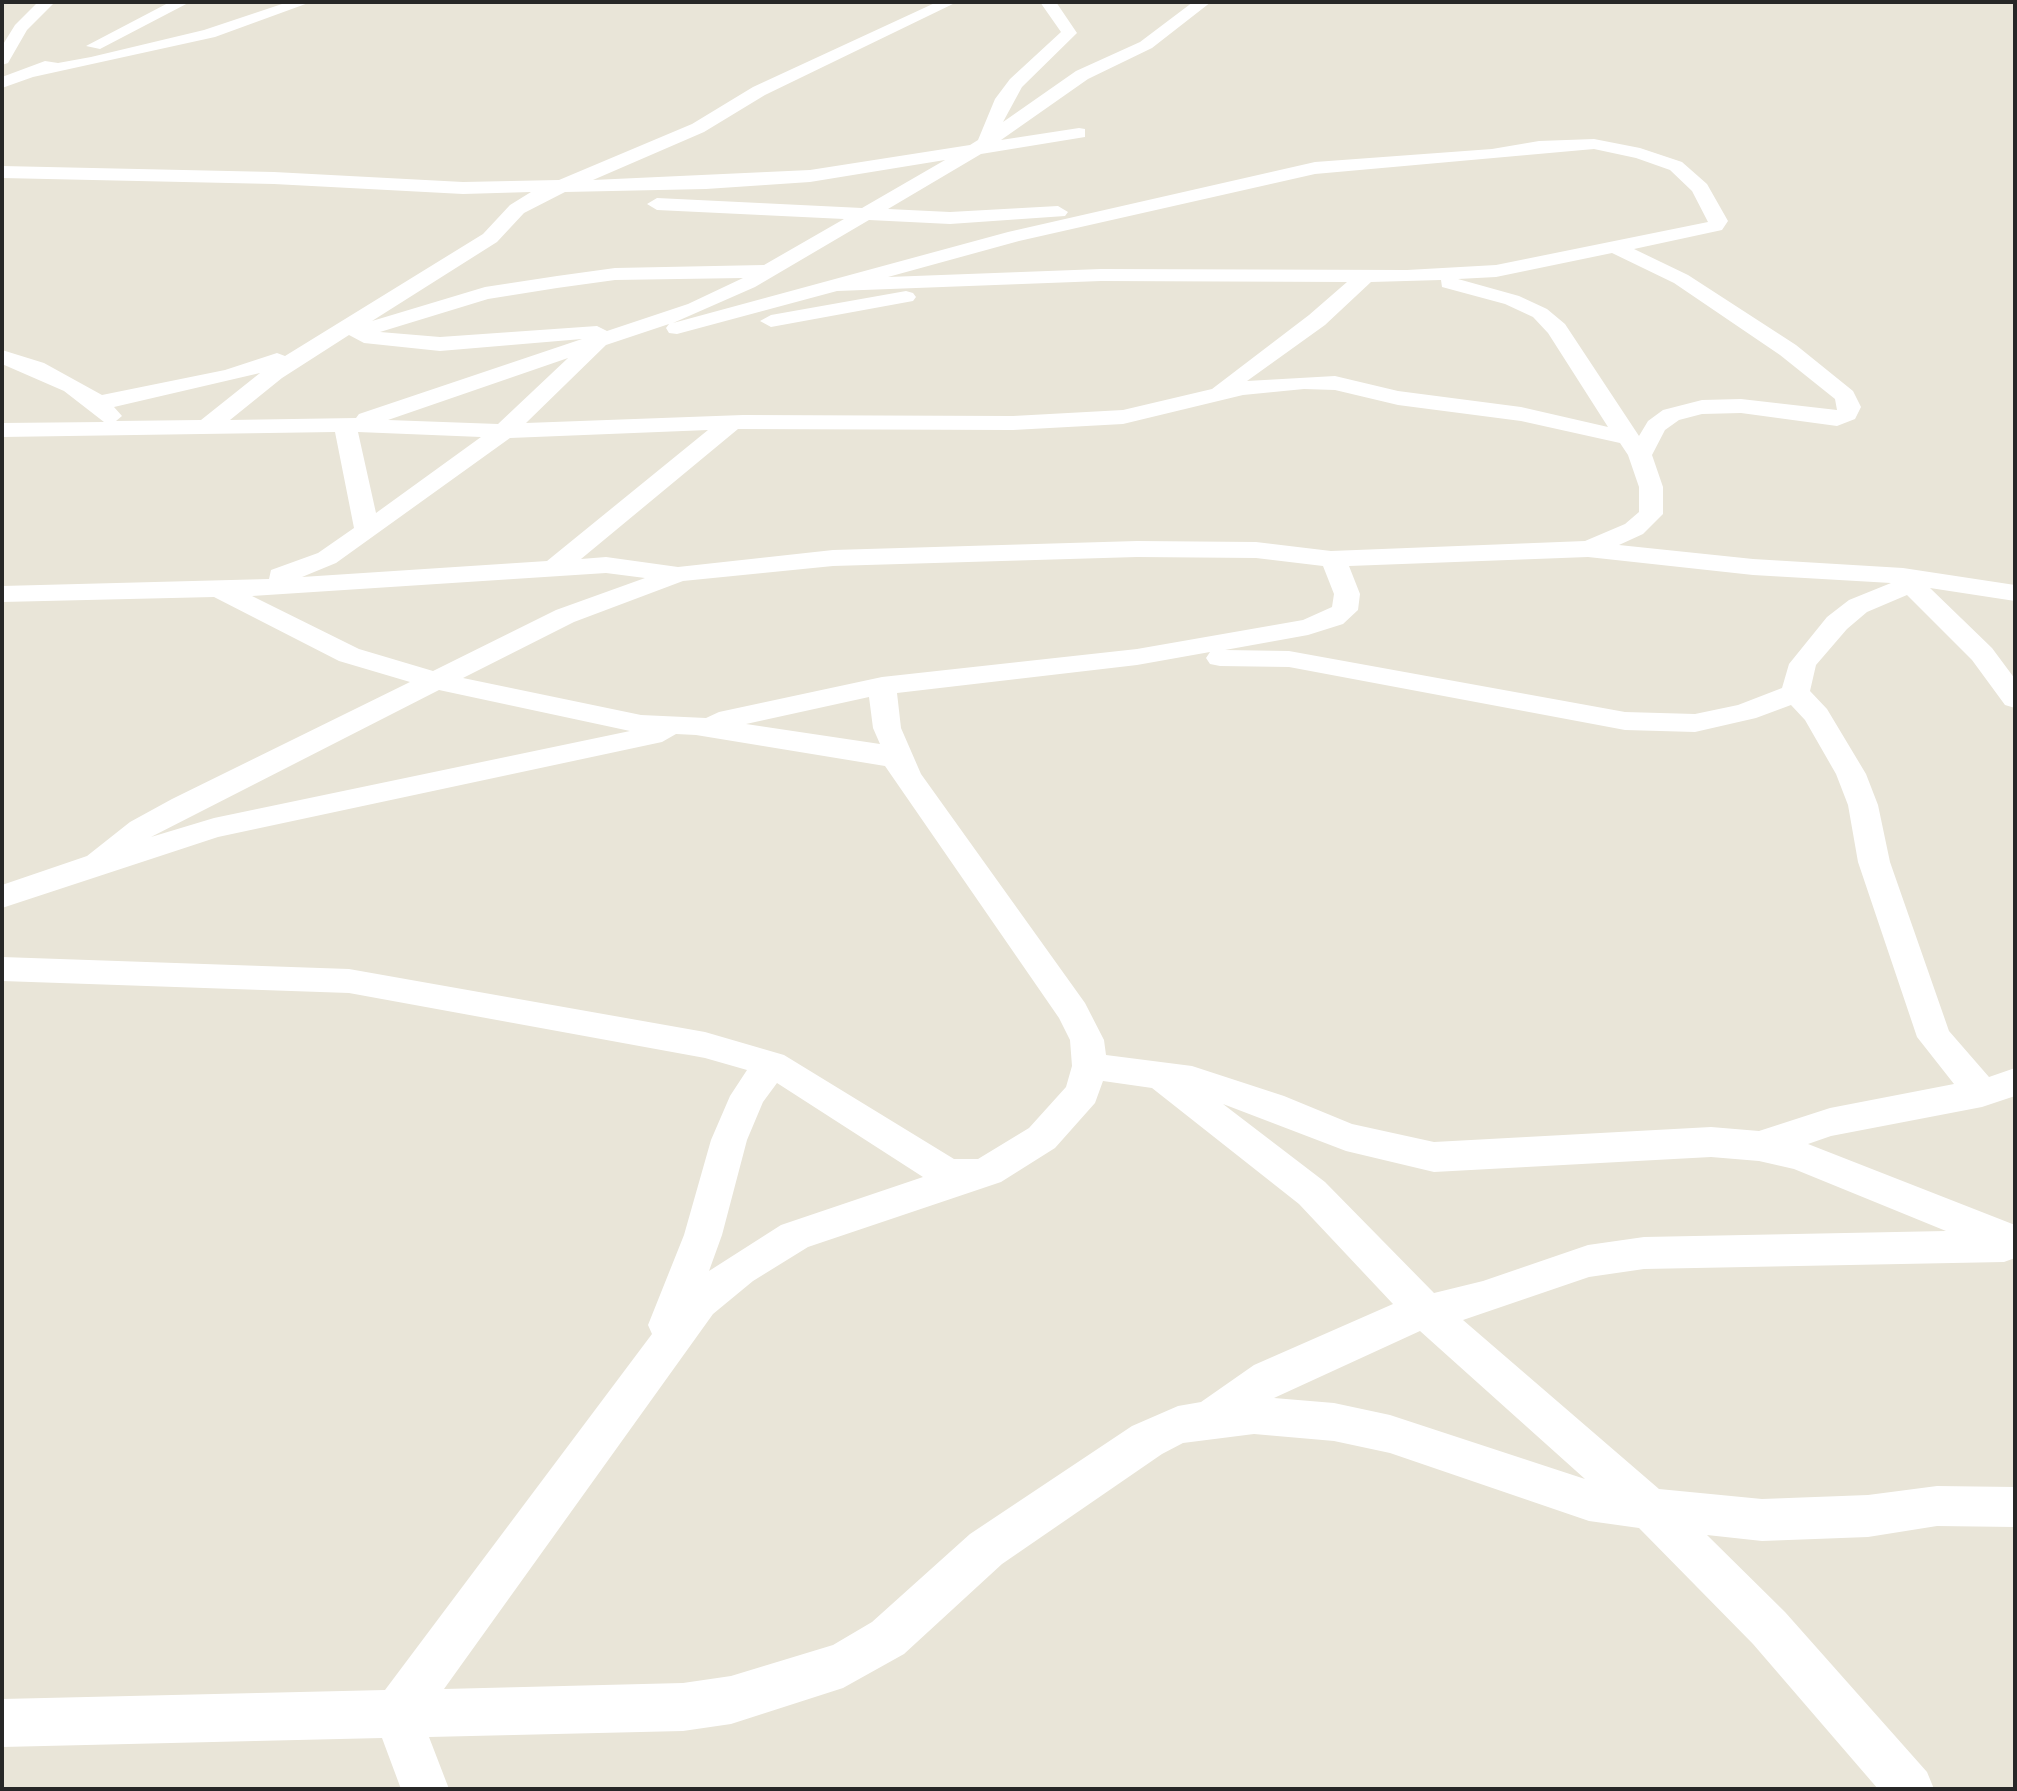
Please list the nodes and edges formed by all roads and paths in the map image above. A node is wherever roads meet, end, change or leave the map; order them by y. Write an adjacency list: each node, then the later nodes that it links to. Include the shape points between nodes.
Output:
1 (47, 2): 7 (street)
2 (182, 2): 9 (street)
3 (303, 2): 9 (street, via 209,34)
4 (949, 2): 14 (street, via 759,91 698,128)
5 (1048, 2): 12 (street, via 1069,33 1016,83)
6 (1203, 2): 12 (street, via 1155,40 1082,75)
7 (10, 34): 8 (street)
8 (2, 60)
9 (32, 72): 10 (street)
10 (2, 83)
11 (1079, 133): 12 (street)
12 (980, 146): 14 (street, via 810,176); 19 (street)
13 (2, 172): 15 (street)
14 (558, 187): 15 (street); 16 (street)
15 (463, 188): 20 (street, via 495,205)
16 (534, 198): 19 (street); 20 (street)
17 (1050, 212): 18 (street); 19 (street, via 950,218); 21 (street)
18 (1109, 213): 21 (street); 22 (street, via 1315,168 1594,144 1676,166 1700,188 1718,221 1715,226)
19 (866, 214): 23 (street)
20 (506, 221): 33 (street, via 440,272)
21 (1015, 236): 24 (street)
22 (1613, 246): 26 (street, via 1524,267); 46 (street, via 1681,279 1764,333 1845,396 1850,407 1837,419 1741,406 1702,407 1671,415)
23 (769, 270): 24 (street); 27 (street); 32 (street, via 719,298)
24 (880, 273): 29 (street)
25 (1366, 276): 26 (street); 28 (street, via 1101,275); 37 (street, via 1317,320)
26 (1407, 276): 46 (street, via 1481,290 1540,313 1557,329)
27 (584, 278): 30 (street); 33 (street, via 485,293 397,323)
28 (969, 282): 29 (street); 31 (street, via 836,311)
29 (836, 285): 31 (street)
30 (588, 328): 32 (street); 33 (street, via 440,344); 35 (street); 36 (street)
31 (677, 328): 32 (street)
32 (631, 330)
33 (336, 336): 38 (street, via 245,372); 41 (street, via 274,373)
34 (2, 357): 38 (street, via 36,368)
35 (548, 358): 36 (street); 40 (street)
36 (560, 381): 43 (street); 45 (street)
37 (1211, 397): 39 (street, via 1097,419); 46 (street, via 1243,388 1335,383 1398,398 1551,420)
38 (98, 403): 42 (street)
39 (731, 423): 43 (street); 50 (street)
40 (345, 425): 41 (street); 45 (street); 47 (street)
41 (207, 427): 42 (street)
42 (122, 428): 44 (street)
43 (576, 429): 45 (street)
44 (2, 430)
45 (504, 431): 47 (street)
46 (1634, 447): 48 (street, via 1648,471 1651,514 1634,529)
47 (367, 531): 53 (street, via 305,569)
48 (1588, 549): 49 (street); 52 (street)
49 (1331, 559): 51 (street, via 1256,550 1137,549 833,558); 56 (street, via 1347,594 1345,610 1334,618)
50 (553, 569): 51 (street, via 606,565); 53 (street)
51 (679, 574): 57 (street, via 565,616)
52 (1907, 580): 54 (street); 59 (street, via 1837,623 1803,664); 60 (street, via 1982,654)
53 (219, 589): 55 (street); 57 (street, via 349,655)
54 (2015, 593)
55 (2, 594)
56 (1137, 657): 58 (street); 59 (street, via 1289,659 1570,712 1677,724 1746,712)
57 (438, 681): 61 (street, via 641,724); 63 (street, via 155,821)
58 (882, 686): 61 (street); 62 (street, via 887,728)
59 (1795, 693): 69 (street, via 1817,715 1851,774 1898,939 1934,1037)
60 (2015, 699)
61 (696, 726): 62 (street, via 874,752 895,759); 63 (street, via 214,828)
62 (907, 773): 67 (street, via 1073,1012 1087,1040)
63 (98, 864): 64 (street)
64 (2, 897)
65 (2, 969): 66 (street, via 349,981 634,1030)
66 (772, 1064): 71 (street, via 924,1161 951,1174); 74 (street, via 748,1096 729,1140 703,1235)
67 (1090, 1066): 68 (street); 71 (street, via 1082,1093 1042,1138)
68 (1161, 1076): 70 (street, via 1224,1089 1346,1137 1434,1157 1711,1142); 73 (street, via 1312,1193)
69 (1999, 1088): 70 (street, via 1830,1122)
70 (1759, 1146): 72 (street, via 1800,1156)
71 (988, 1171): 74 (street, via 795,1236 739,1269 699,1302)
72 (2015, 1244): 73 (street, via 1613,1255)
73 (1426, 1312): 75 (street, via 1269,1378); 77 (street)
74 (650, 1369): 78 (street)
75 (1211, 1420): 77 (street, via 1254,1415 1334,1422 1390,1434 1589,1501); 78 (street, via 1178,1425 1147,1440 986,1549 888,1638 843,1665 731,1700 683,1707)
76 (2015, 1507): 77 (street, via 1937,1506 1868,1516 1762,1520)
77 (1650, 1509): 81 (street, via 1769,1628)
78 (397, 1714): 79 (street); 80 (street)
79 (2, 1723)
80 (425, 1789)
81 (1910, 1789)

